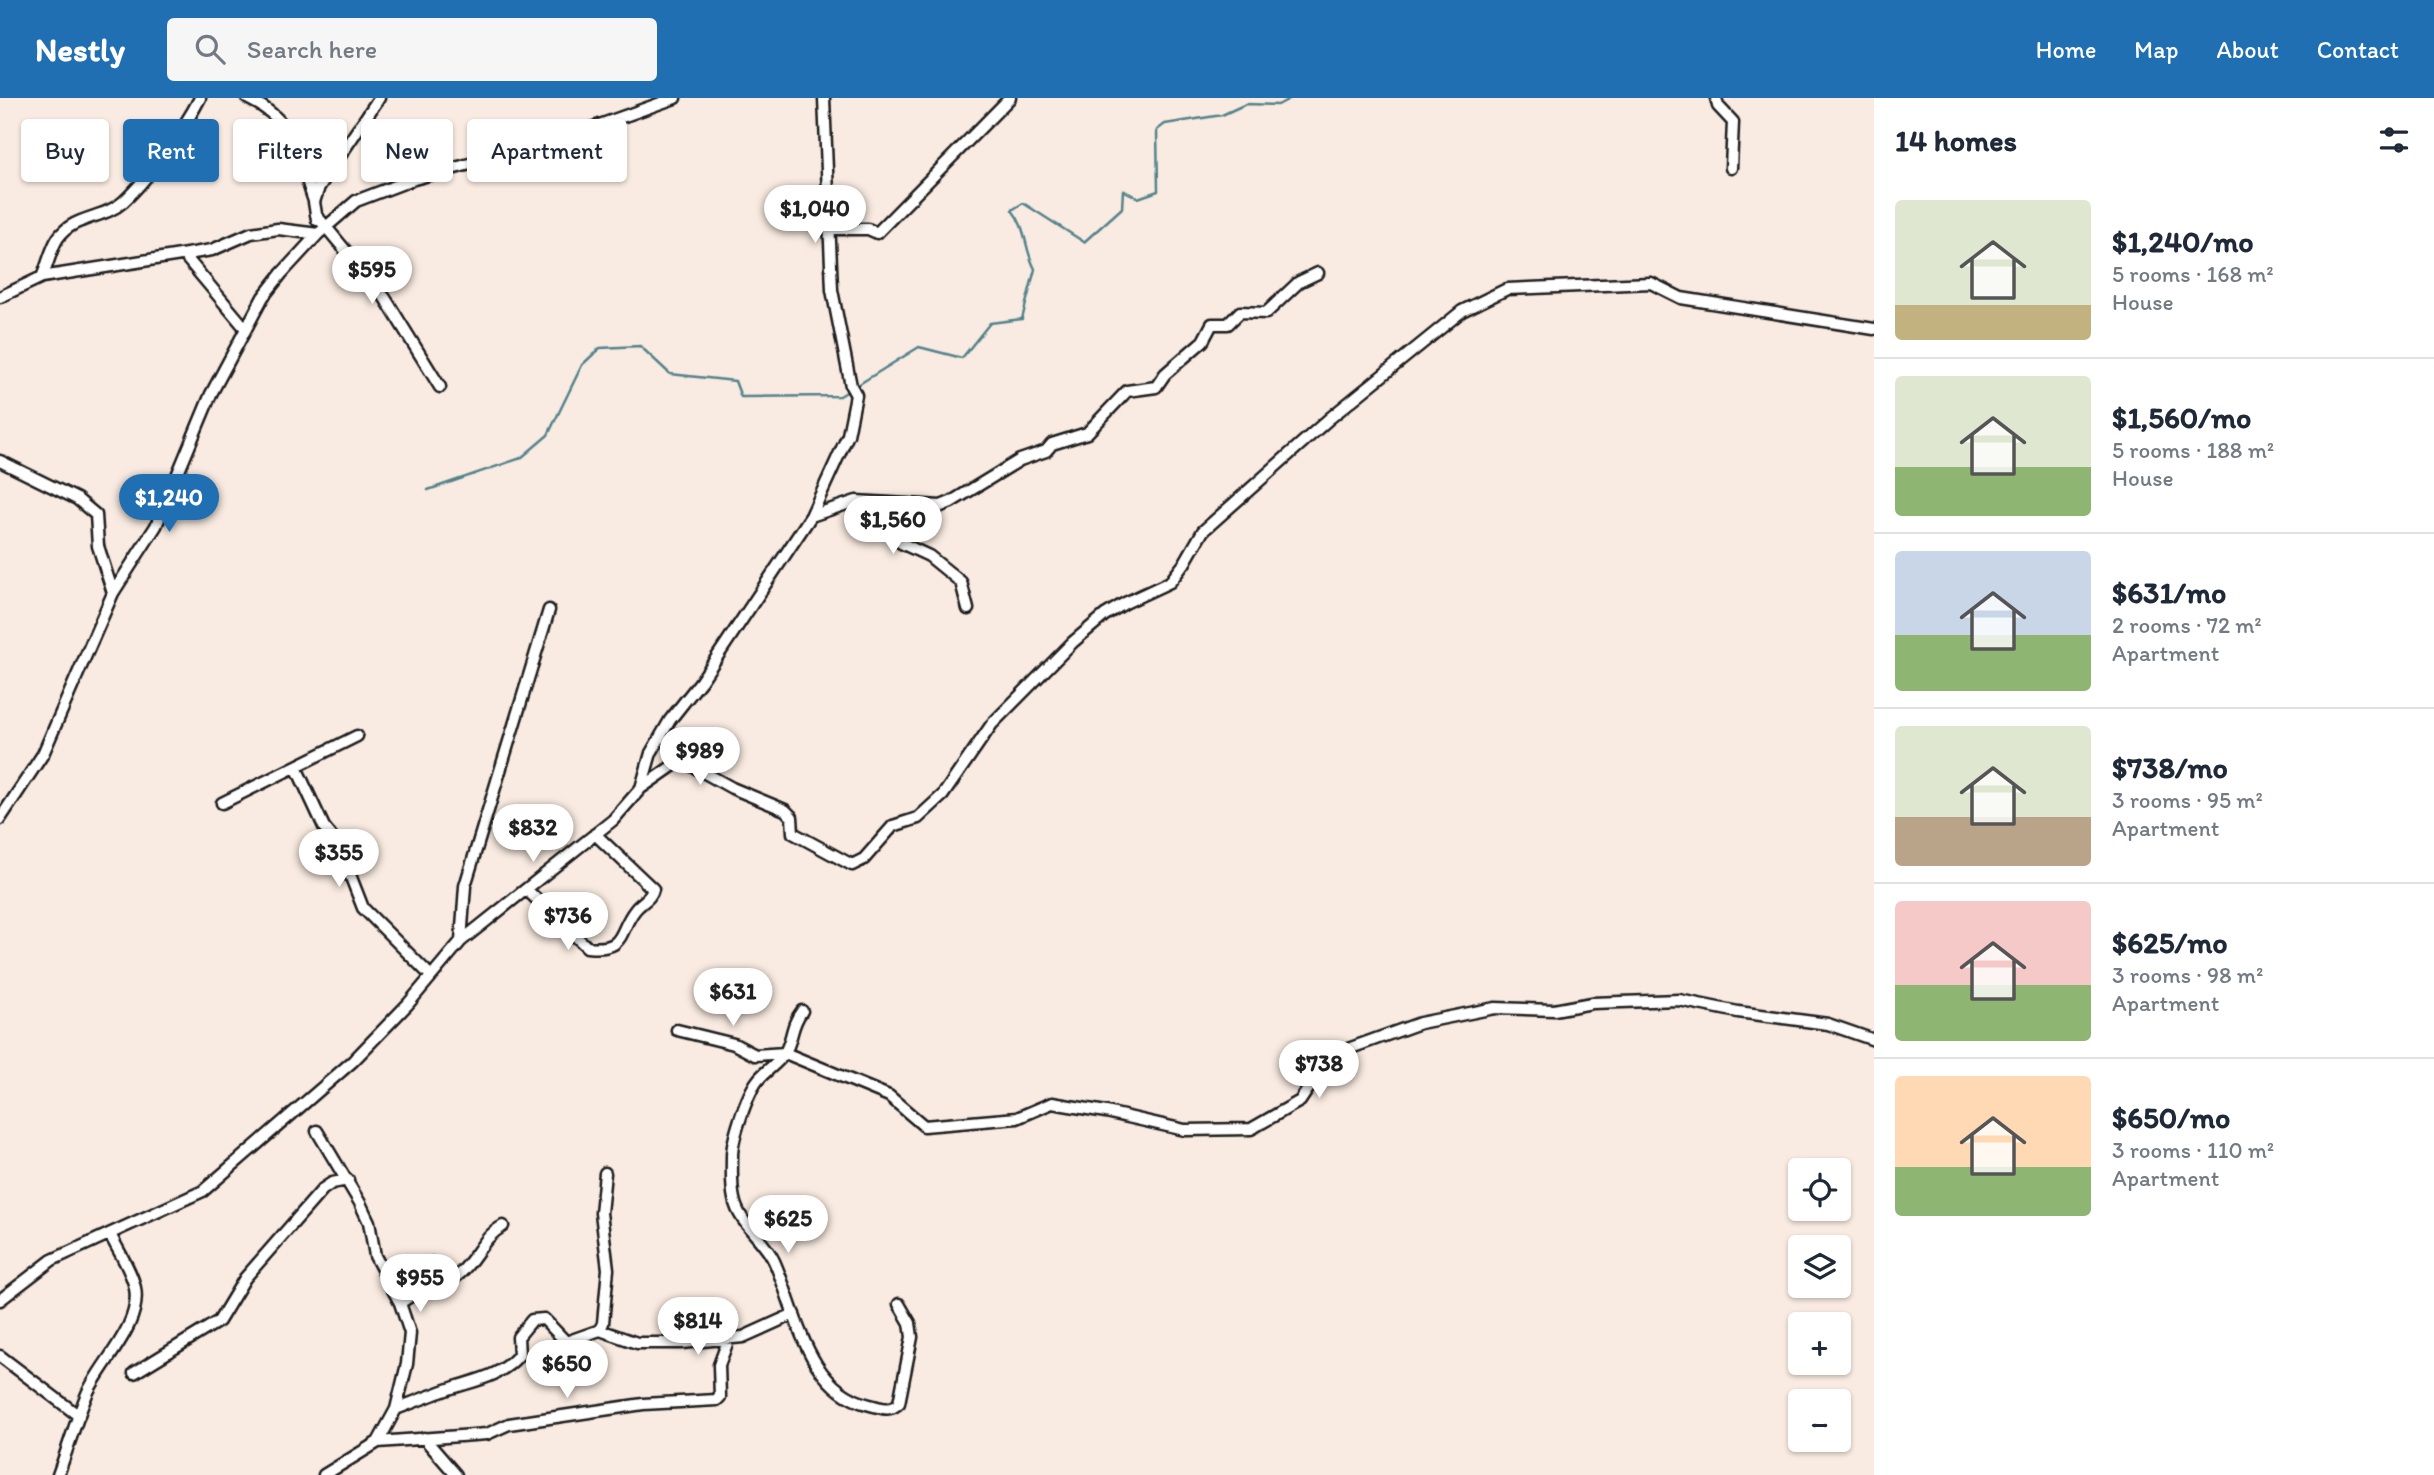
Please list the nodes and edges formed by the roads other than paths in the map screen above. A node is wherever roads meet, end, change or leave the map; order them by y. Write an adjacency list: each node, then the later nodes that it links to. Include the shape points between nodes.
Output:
1 (201, 98): 16 (street, via 175,140 122,203 75,222 61,234)
2 (247, 98): 11 (street, via 285,125)
3 (379, 98): 11 (street, via 319,187)
4 (648, 98): 9 (street)
5 (675, 98): 9 (street)
6 (824, 98): 12 (street)
7 (1010, 98): 12 (street, via 877,233)
8 (1716, 98): 10 (street, via 1733,122)
9 (639, 110): 13 (street, via 552,142 414,179 356,201)
10 (1731, 168)
11 (314, 202): 13 (street)
12 (830, 229): 23 (street, via 832,290 853,391 848,435)
13 (323, 231): 14 (street, via 251,233 212,250); 18 (street, via 263,297); 20 (street, via 384,298)
14 (184, 255): 16 (street); 18 (street)
15 (1318, 272): 22 (street, via 1299,282 1266,313 1240,312 1228,324 1212,324 1203,341 1156,387 1127,391 1087,433 1020,460)
16 (42, 277): 17 (street)
17 (0, 297)
18 (246, 328): 24 (street, via 211,394 156,526)
19 (1874, 329): 29 (street, via 1681,298 1651,282 1507,289 1462,311 1329,418 1203,531 1170,582 1105,615 1073,642 992,724 943,796 918,818 893,826 864,859 852,865 793,833 792,817 785,810 685,762)
20 (440, 387)
21 (0, 461): 24 (street, via 77,499 96,515 97,546)
22 (942, 506): 23 (street, via 856,501); 25 (street, via 906,528 901,542 929,556 961,582)
23 (811, 516): 29 (street, via 670,720 651,753)
24 (113, 593): 31 (street, via 43,754)
25 (968, 609)
26 (549, 610): 34 (street, via 465,886)
27 (357, 736): 28 (street)
28 (296, 767): 30 (street); 35 (street, via 324,827 338,844 363,908)
29 (641, 788): 32 (street)
30 (222, 803)
31 (0, 819)
32 (595, 834): 33 (street); 33 (street, via 653,889 626,921 623,936 611,946 587,947)
33 (527, 890): 34 (street)
34 (460, 942): 35 (street)
35 (431, 976): 44 (street, via 354,1061 239,1163 203,1191)
36 (802, 1010): 39 (street, via 793,1022)
37 (677, 1030): 39 (street, via 734,1044 755,1055)
38 (1874, 1040): 39 (street, via 1828,1024 1679,1000 1592,1003 1554,1010 1494,1008 1420,1023 1323,1058 1300,1101 1251,1129 1185,1130 1052,1103 1017,1118 924,1126 888,1096)
39 (785, 1053): 50 (street, via 756,1082 732,1152 734,1199 772,1258)
40 (317, 1130): 42 (street)
41 (605, 1173): 51 (street, via 601,1213 608,1269)
42 (348, 1180): 48 (street, via 369,1222 375,1256); 54 (street, via 323,1189 245,1278 219,1321)
43 (503, 1226): 46 (street, via 483,1240 459,1275)
44 (110, 1234): 47 (street, via 52,1261); 56 (street, via 135,1288 135,1310 87,1393)
45 (432, 1263): 46 (street)
46 (415, 1293): 48 (street)
47 (0, 1300)
48 (400, 1303): 55 (street, via 410,1333)
49 (899, 1304): 50 (street, via 910,1322 912,1337 899,1403 888,1410 857,1402 839,1391 814,1360)
50 (794, 1314): 52 (street, via 743,1337)
51 (600, 1330): 52 (street, via 637,1343); 55 (street, via 566,1342 544,1320 532,1320 518,1337 519,1355 504,1369)
52 (729, 1338): 57 (street, via 719,1366 717,1400 643,1404 509,1424 486,1434)
53 (0, 1356): 56 (street)
54 (134, 1373)
55 (396, 1409): 58 (street)
56 (79, 1416): 59 (street)
57 (424, 1438): 58 (street); 61 (street)
58 (378, 1442): 60 (street)
59 (58, 1475)
60 (324, 1475)
61 (456, 1475)

